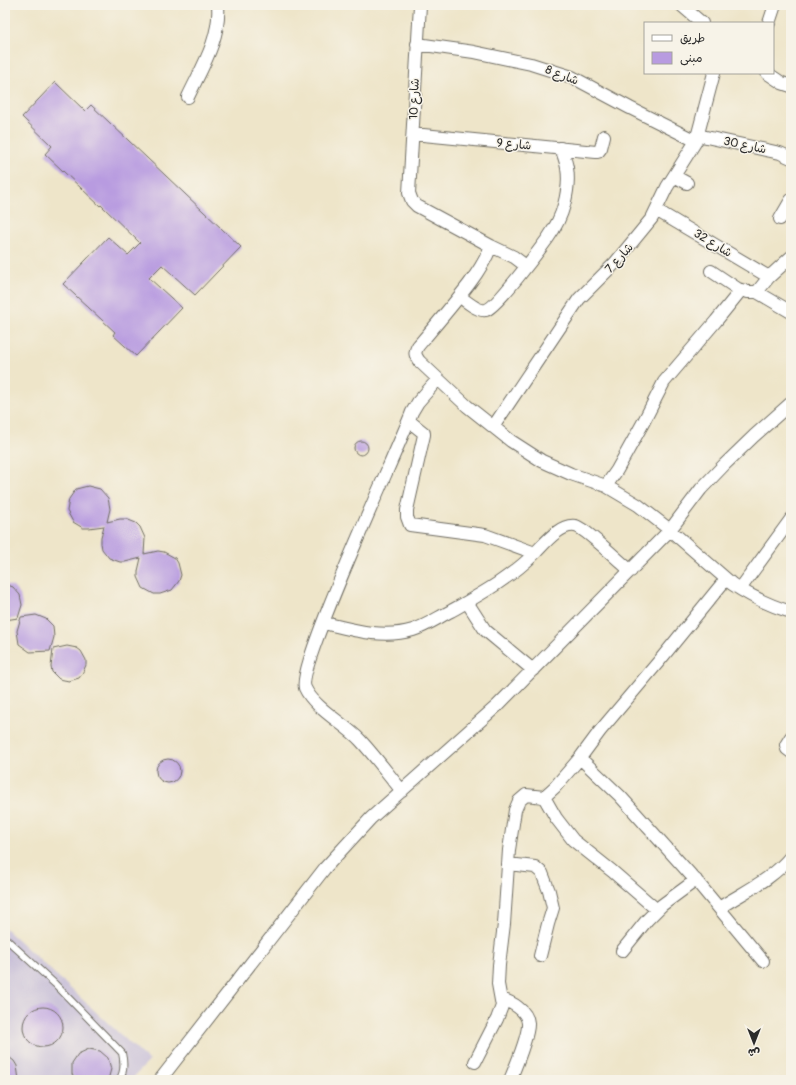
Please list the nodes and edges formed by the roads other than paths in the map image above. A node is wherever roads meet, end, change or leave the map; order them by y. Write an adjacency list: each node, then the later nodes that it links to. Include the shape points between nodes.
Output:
1 (218, 5): 11 (street, via 219,16 214,38)
2 (420, 5): 7 (street, شارع 10)
3 (680, 5): 5 (street)
4 (775, 5): 6 (street)
5 (701, 22)
6 (769, 22)
7 (417, 44): 12 (street, شارع 10); 14 (street, شارع 8, via 531,64 572,77)
8 (714, 74): 14 (street, شارع 7)
9 (768, 74): 10 (street)
10 (791, 86)
11 (188, 97)
12 (413, 134): 15 (street, شارع 9); 22 (street, شارع 10, via 409,193 412,201)
13 (604, 136): 15 (street, شارع 9, via 598,152)
14 (696, 138): 16 (street, شارع 30, via 780,153); 17 (street, شارع 7)
15 (560, 148): 24 (street, via 567,168 564,205 551,234)
16 (791, 158)
17 (674, 176): 18 (street); 20 (street, شارع 7)
18 (687, 183)
19 (791, 200): 21 (street)
20 (656, 210): 26 (street, شارع 32); 34 (street, شارع 7, via 632,244 579,300)
21 (780, 219)
22 (491, 246): 24 (street); 29 (street, via 485,261)
23 (791, 257): 26 (street)
24 (526, 266): 29 (street, via 504,294 487,310 467,303)
25 (711, 271): 27 (street)
26 (770, 277): 28 (street)
27 (741, 290): 28 (street); 35 (street, via 664,382)
28 (757, 292): 30 (street)
29 (460, 296): 31 (street, via 415,351 419,361)
30 (791, 312)
31 (438, 379): 33 (street, via 418,402); 34 (street)
32 (791, 403): 37 (street, via 720,470)
33 (409, 421): 38 (street, via 424,433 406,510 410,526 486,535); 44 (street)
34 (494, 427): 35 (street, via 542,461)
35 (606, 486): 37 (street, via 638,505)
36 (791, 519): 41 (street)
37 (670, 530): 39 (street); 40 (street)
38 (535, 553): 39 (street, via 551,536 566,527 575,526 586,531); 42 (street, via 512,574)
39 (631, 571): 45 (street)
40 (726, 578): 41 (street); 48 (street)
41 (740, 589): 43 (street)
42 (467, 602): 44 (street, via 413,630 395,633 364,633); 45 (street, via 485,630)
43 (791, 612)
44 (324, 623): 49 (street, via 304,682 306,688 310,696 326,712 360,740)
45 (533, 670): 49 (street)
46 (791, 738): 47 (street, via 786,745)
47 (791, 752)
48 (580, 758): 50 (street, via 556,787); 53 (street, via 620,796)
49 (402, 791): 63 (street, via 371,818 325,868)
50 (544, 796): 52 (street, via 526,795 519,801 515,810); 55 (street, via 556,818 573,840)
51 (791, 856): 54 (street, via 770,878)
52 (508, 864): 58 (street, via 535,867 542,873 549,891 553,908); 60 (street, via 498,984)
53 (696, 880): 54 (street); 55 (street)
54 (719, 908): 59 (street)
55 (658, 910): 57 (street)
56 (5, 938): 62 (lane, via 55,984 122,1053 124,1064)
57 (622, 951)
58 (540, 956)
59 (763, 961)
60 (501, 999): 61 (street, via 502,1006 497,1019); 64 (street, via 521,1010 528,1023 524,1043)
61 (475, 1062)
62 (119, 1080)
63 (160, 1080)
64 (510, 1080)

